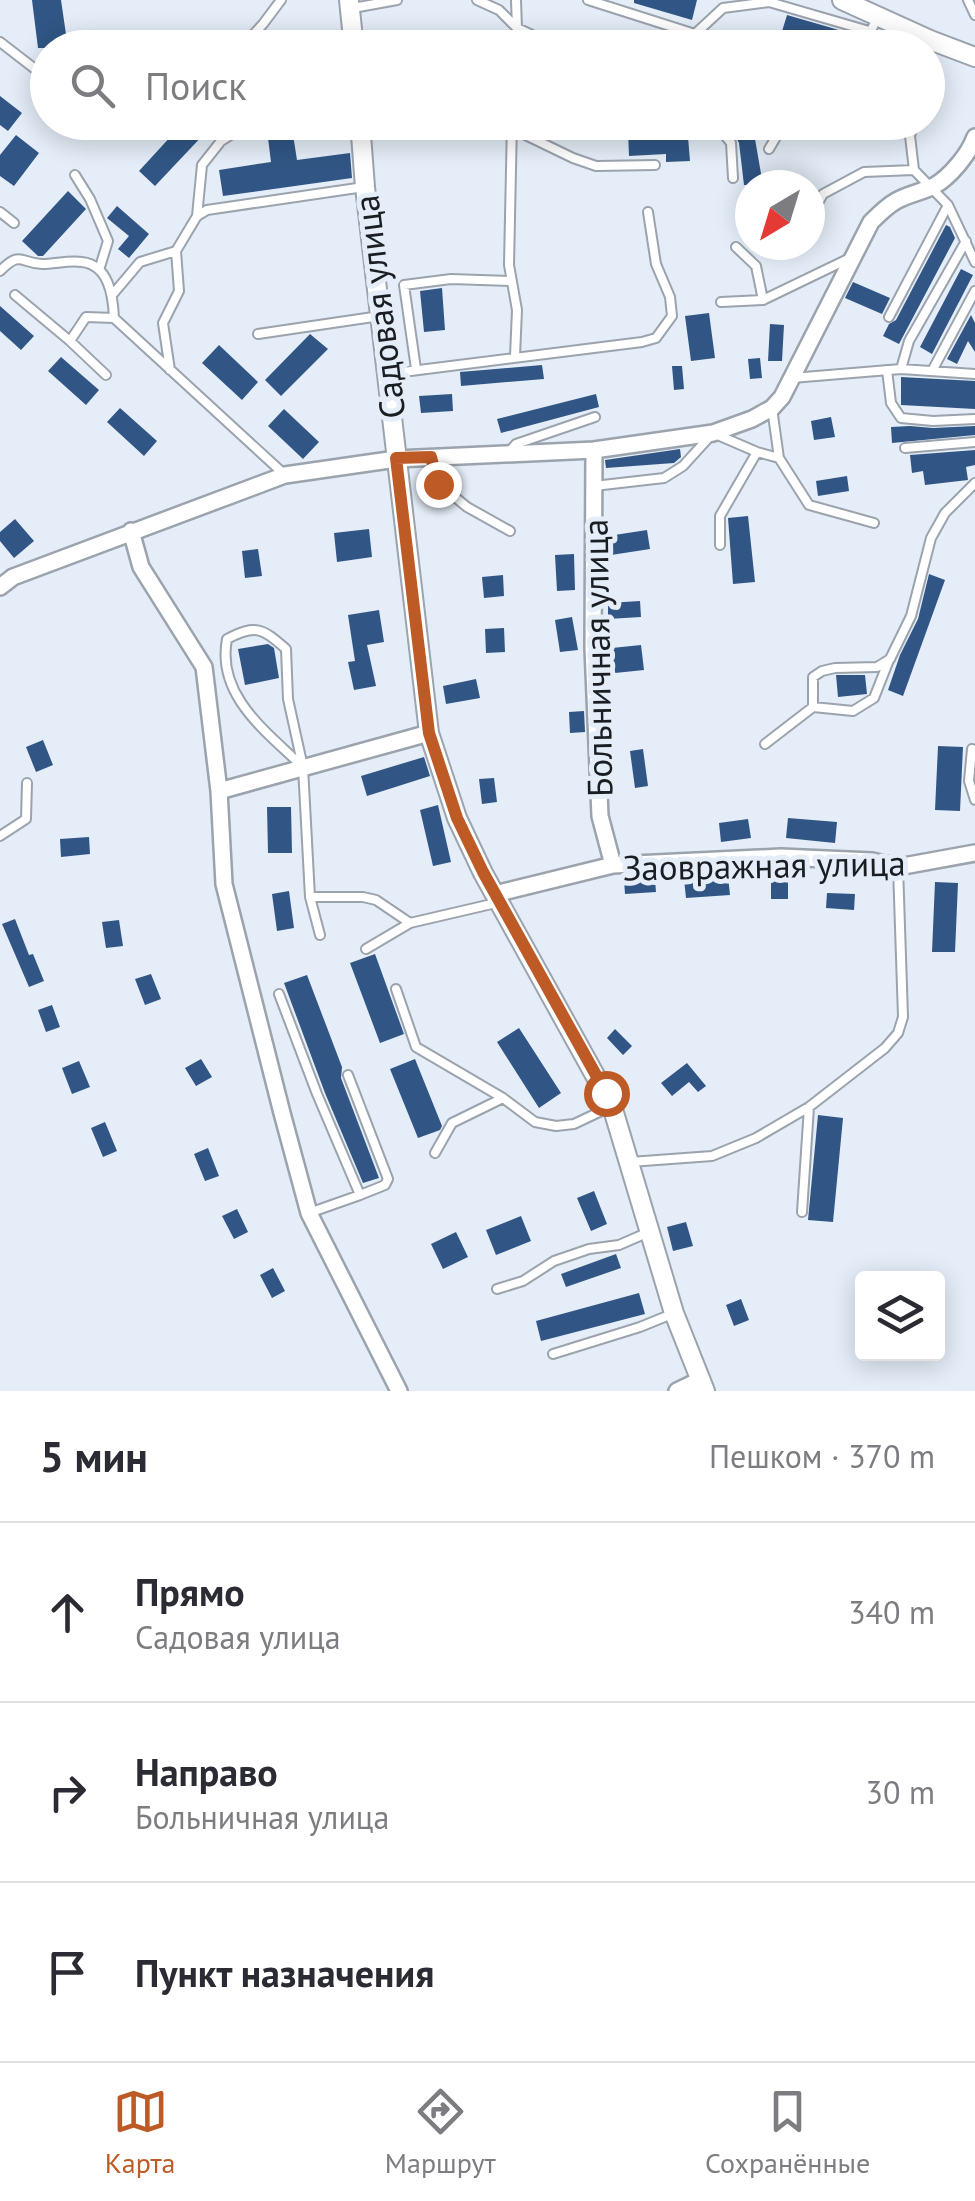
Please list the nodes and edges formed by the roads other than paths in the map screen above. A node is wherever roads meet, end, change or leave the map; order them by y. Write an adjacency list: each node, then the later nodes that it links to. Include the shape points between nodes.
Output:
1 (281, 0): 13 (lane)
2 (397, 0): 8 (lane)
3 (476, 0): 12 (lane)
4 (516, 0): 12 (lane)
5 (588, 0): 16 (lane)
6 (842, 0): 11 (street)
7 (968, 0): 10 (lane)
8 (350, 4): 14 (street)
9 (721, 4): 11 (lane, via 769,2); 17 (lane)
10 (975, 15)
11 (873, 24): 18 (lane); 19 (street)
12 (516, 28): 15 (lane)
13 (258, 30)
14 (350, 30)
15 (520, 30)
16 (682, 30)
17 (698, 30)
18 (871, 30)
19 (886, 30)
20 (0, 42): 23 (lane)
21 (945, 52): 22 (street)
22 (975, 57)
23 (30, 65)
24 (975, 137): 38 (street)
25 (223, 140): 43 (lane, via 202,165)
26 (361, 140): 37 (street, Садовая улица)
27 (512, 140): 52 (lane)
28 (539, 140): 33 (lane, via 596,166)
29 (728, 140): 36 (lane)
30 (775, 140): 32 (lane)
31 (910, 140): 34 (lane)
32 (770, 149)
33 (655, 165)
34 (914, 170): 38 (lane); 39 (lane, via 864,172)
35 (76, 175): 50 (lane, via 108,241)
36 (733, 178)
37 (365, 187): 43 (lane); 58 (street, Садовая улица)
38 (931, 188): 40 (lane); 47 (street, via 891,203 871,222)
39 (825, 193)
40 (948, 205): 45 (lane); 60 (lane)
41 (0, 212): 44 (lane)
42 (648, 212): 63 (lane, via 672,316 656,338)
43 (197, 216): 46 (lane)
44 (14, 223)
45 (966, 241): 49 (lane); 64 (lane, via 909,341)
46 (176, 252): 54 (lane, via 140,262); 65 (lane, via 179,290 163,322)
47 (854, 256): 56 (lane); 72 (street)
48 (750, 260): 56 (lane)
49 (975, 262)
50 (99, 270): 51 (lane, via 86,262 36,264 25,258 10,260); 54 (lane)
51 (0, 271)
52 (512, 281): 63 (lane); 66 (lane, via 404,285)
53 (975, 291): 68 (lane)
54 (113, 294): 59 (lane)
55 (15, 295): 62 (lane)
56 (763, 300): 57 (lane)
57 (721, 302)
58 (380, 316): 61 (lane); 69 (street, Садовая улица)
59 (114, 318): 62 (lane, via 86,317); 65 (lane)
60 (888, 318)
61 (258, 334)
62 (70, 341): 71 (lane)
63 (515, 356): 66 (lane)
64 (901, 369): 67 (lane); 68 (lane)
65 (170, 370): 85 (lane)
66 (416, 370): 69 (lane)
67 (888, 370): 72 (lane); 75 (lane, via 891,403 901,418)
68 (932, 371): 70 (lane)
69 (387, 374): 83 (street, Садовая улица)
70 (975, 374)
71 (106, 375)
72 (792, 378): 73 (street)
73 (772, 408): 76 (street); 84 (lane)
74 (595, 417): 81 (lane, via 516,444)
75 (975, 418)
76 (713, 432): 79 (street); 80 (lane); 87 (lane, via 664,478)
77 (975, 442): 78 (lane)
78 (905, 448)
79 (594, 450): 81 (street); 87 (street, Больничная улица)
80 (757, 452): 84 (lane); 91 (lane, via 720,516)
81 (508, 453): 82 (street)
82 (431, 457): 83 (street); 89 (lane, via 438,484)
83 (396, 458): 85 (street); 95 (street, Садовая улица)
84 (780, 458): 88 (lane, via 809,505)
85 (284, 475): 90 (street)
86 (975, 483): 93 (lane, via 931,538 910,616)
87 (594, 486): 104 (street, Больничная улица, via 599,797)
88 (874, 524)
89 (510, 530)
90 (131, 531): 92 (street); 100 (street, via 142,567 204,666)
91 (720, 545)
92 (0, 587)
93 (890, 658): 94 (lane, via 874,698 853,711); 94 (lane, via 877,666 822,671 813,677)
94 (813, 707): 96 (lane)
95 (429, 733): 98 (street); 107 (street, Садовая улица, via 457,818)
96 (765, 744)
97 (972, 749): 101 (lane)
98 (303, 767): 98 (lane, via 288,698 286,649 267,632 246,630 227,639 223,659 242,709); 100 (street); 106 (lane)
99 (27, 783): 102 (lane, via 26,820)
100 (219, 790): 120 (street, via 224,884)
101 (975, 800)
102 (0, 836)
103 (975, 853): 105 (street, Заовражная улица)
104 (613, 865): 105 (street, Заовражная улица, via 781,857); 107 (street, Заовражная улица)
105 (898, 866): 116 (lane, via 900,1026 885,1048)
106 (310, 897): 108 (lane, via 376,900); 109 (lane)
107 (498, 898): 108 (lane); 115 (street, Садовая улица)
108 (410, 923): 110 (lane)
109 (320, 935)
110 (366, 948)
111 (396, 989): 114 (lane, via 416,1046)
112 (279, 994): 119 (lane)
113 (348, 1075): 119 (lane, via 388,1179)
114 (503, 1098): 115 (lane, via 534,1122 556,1126); 117 (lane, via 452,1122)
115 (612, 1106): 118 (street, Садовая улица)
116 (809, 1107): 118 (lane, via 712,1156); 121 (lane)
117 (436, 1153)
118 (630, 1162): 122 (street, Садовая улица)
119 (360, 1195): 120 (lane)
120 (309, 1212): 127 (street)
121 (802, 1212)
122 (649, 1232): 123 (lane, via 554,1261); 124 (street, Садовая улица)
123 (498, 1289)
124 (674, 1313): 125 (lane); 126 (street, Садовая улица)
125 (553, 1354)
126 (703, 1386): 128 (street)
127 (399, 1391)
128 (677, 1391)

